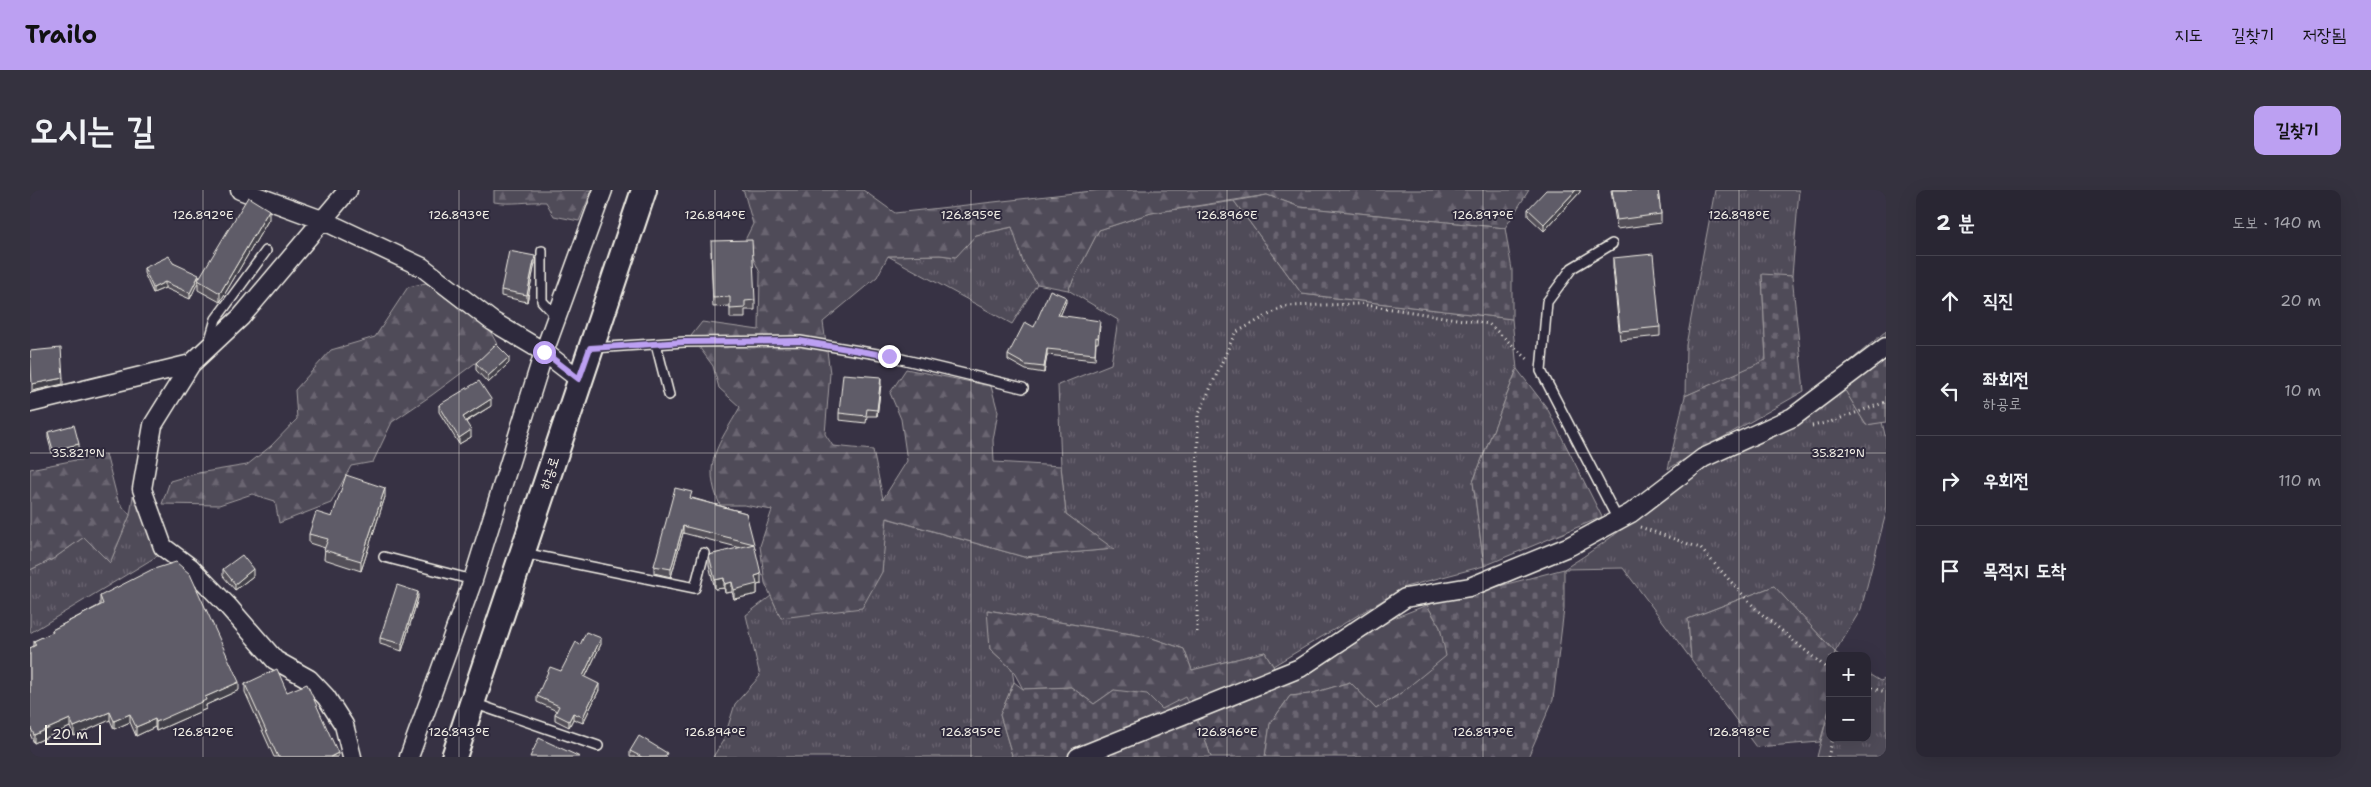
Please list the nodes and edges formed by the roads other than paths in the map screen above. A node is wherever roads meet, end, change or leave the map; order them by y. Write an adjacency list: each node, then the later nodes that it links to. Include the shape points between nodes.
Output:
1 (240, 190): 5 (street)
2 (348, 190): 5 (street)
3 (603, 190): 9 (street)
4 (644, 190): 13 (main road, 하공로)
5 (322, 220): 12 (street, via 241,318); 14 (street, via 422,267 492,321)
6 (1612, 244): 20 (lane, via 1572,268 1547,302 1541,371)
7 (266, 251): 12 (lane, via 216,319)
8 (542, 251): 9 (lane, via 542,300)
9 (557, 317): 14 (street)
10 (656, 344): 13 (lane); 17 (lane, via 800,341 889,356); 18 (lane)
11 (1886, 346): 20 (street, via 1793,418 1703,458)
12 (208, 348): 15 (street)
13 (590, 348): 16 (main road, 하공로)
14 (544, 352): 16 (street); 24 (street)
15 (191, 364): 19 (street); 27 (street, via 153,425 142,489 163,547 191,568 275,660 309,679 326,697 344,725)
16 (579, 379): 21 (main road, 하공로)
17 (1023, 388)
18 (669, 395)
19 (30, 403)
20 (1618, 520): 30 (street, via 1570,546 1470,587 1405,598 1300,668)
21 (522, 553): 22 (lane, via 695,588); 25 (main road, 하공로)
22 (704, 553)
23 (384, 557): 24 (lane)
24 (473, 580): 28 (street)
25 (472, 703): 26 (lane); 29 (main road, 하공로)
26 (598, 746)
27 (352, 757)
28 (409, 757)
29 (454, 757)
30 (1078, 757)

